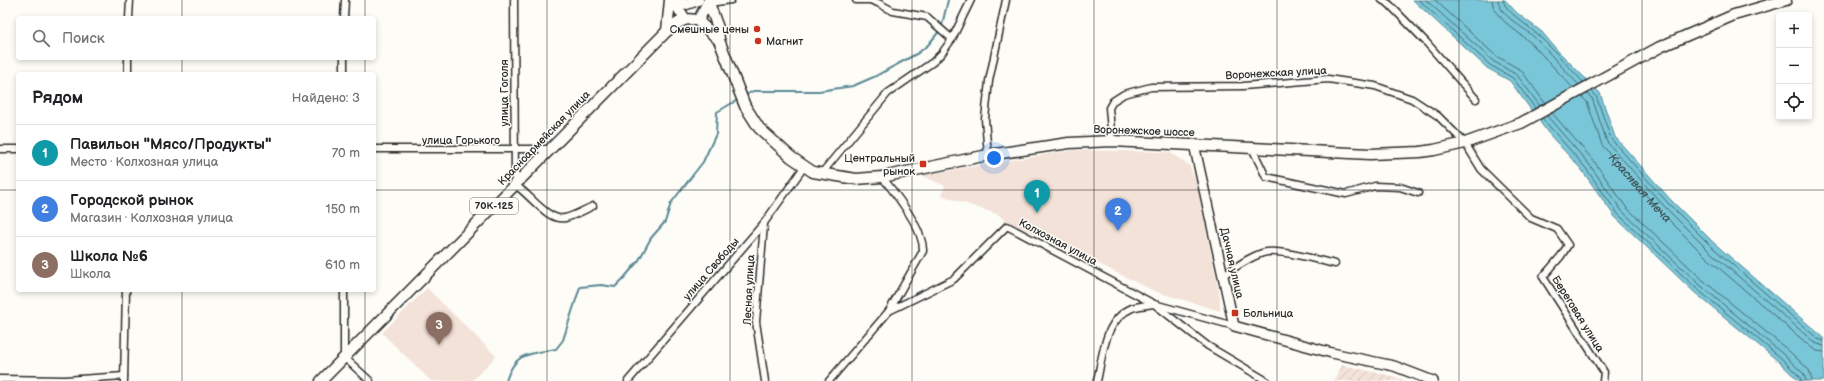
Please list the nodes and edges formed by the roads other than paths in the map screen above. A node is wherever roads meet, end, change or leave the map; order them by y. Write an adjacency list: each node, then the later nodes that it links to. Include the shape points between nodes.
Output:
1 (130, 0): 14 (street)
2 (344, 0): 15 (street)
3 (514, 0): 34 (street, улица Гоголя)
4 (672, 0): 16 (main road); 18 (main road)
5 (678, 0): 6 (main road, via 687,4)
6 (698, 0)
7 (731, 0): 13 (street)
8 (856, 0): 19 (street, via 870,0 893,11 927,17)
9 (971, 0): 19 (street)
10 (1006, 0): 35 (street, via 989,81 985,119)
11 (1382, 0): 25 (street, via 1389,4)
12 (1786, 0): 27 (main road, Воронежское шоссе, via 1734,15 1654,50 1521,123)
13 (709, 1): 17 (main road); 20 (main road, via 718,28)
14 (129, 16)
15 (344, 16)
16 (685, 19): 17 (main road); 18 (main road, Красноармейская улица)
17 (698, 21): 20 (main road)
18 (667, 31): 33 (main road, Красноармейская улица / 70К-125)
19 (952, 38): 37 (street, via 933,62 888,93)
20 (719, 41): 36 (main road, Воронежское шоссе, via 745,106 759,128)
21 (128, 60): 23 (street)
22 (344, 60): 24 (street)
23 (128, 72)
24 (344, 72)
25 (1476, 99)
26 (1112, 140): 27 (street, Воронежская улица, via 1108,108 1124,94 1151,87 1242,86 1328,79 1375,86 1412,99 1438,116); 28 (main road, Воронежское шоссе); 35 (main road, Воронежское шоссе, via 1069,143)
27 (1465, 143): 29 (main road, Воронежское шоссе, via 1420,152 1370,154); 61 (street, Береговая улица, via 1481,169 1531,218 1557,229 1568,245 1543,277 1604,372)
28 (1194, 144): 29 (main road, Воронежское шоссе); 44 (street, Дачная улица)
29 (1252, 148): 40 (street, via 1266,177 1346,194 1375,186 1400,187)
30 (0, 149): 31 (street)
31 (16, 149)
32 (376, 149): 34 (street, улица Горького)
33 (548, 149): 34 (street, улица Горького); 39 (main road, Красноармейская улица / 70К-125)
34 (514, 150): 39 (street, улица Гоголя)
35 (988, 155): 38 (main road, Воронежское шоссе)
36 (804, 167): 37 (main road, Воронежское шоссе); 42 (street, улица Свободы)
37 (821, 174): 38 (main road, Воронежское шоссе, via 856,179)
38 (882, 177): 48 (street, via 900,198 924,242 924,251)
39 (515, 185): 41 (street, via 524,190 551,217 564,219); 50 (main road, Красноармейская улица / 70К-125)
40 (1418, 193)
41 (593, 206)
42 (764, 223): 55 (street, улица Свободы); 56 (street, Лесная улица, via 756,322)
43 (1335, 264): 44 (street, via 1298,255 1267,252)
44 (1223, 275): 49 (street, Дачная улица)
45 (126, 292): 52 (street)
46 (344, 292): 50 (street)
47 (1154, 304): 48 (street, Колхозная улица, via 1007,226 954,279); 49 (street, Колхозная улица); 58 (street, via 1132,308 1117,319 1109,330); 59 (street, via 1208,346)
48 (889, 311): 57 (street, Колхозная улица)
49 (1234, 326): 60 (street, via 1332,354 1394,366)
50 (344, 358): 53 (main road, Красноармейская улица / 70К-125); 54 (street)
51 (0, 379): 52 (street)
52 (124, 379)
53 (321, 381)
54 (370, 381)
55 (628, 381)
56 (765, 381)
57 (829, 381)
58 (1096, 381)
59 (1267, 381)
60 (1433, 381)
61 (1603, 381)

